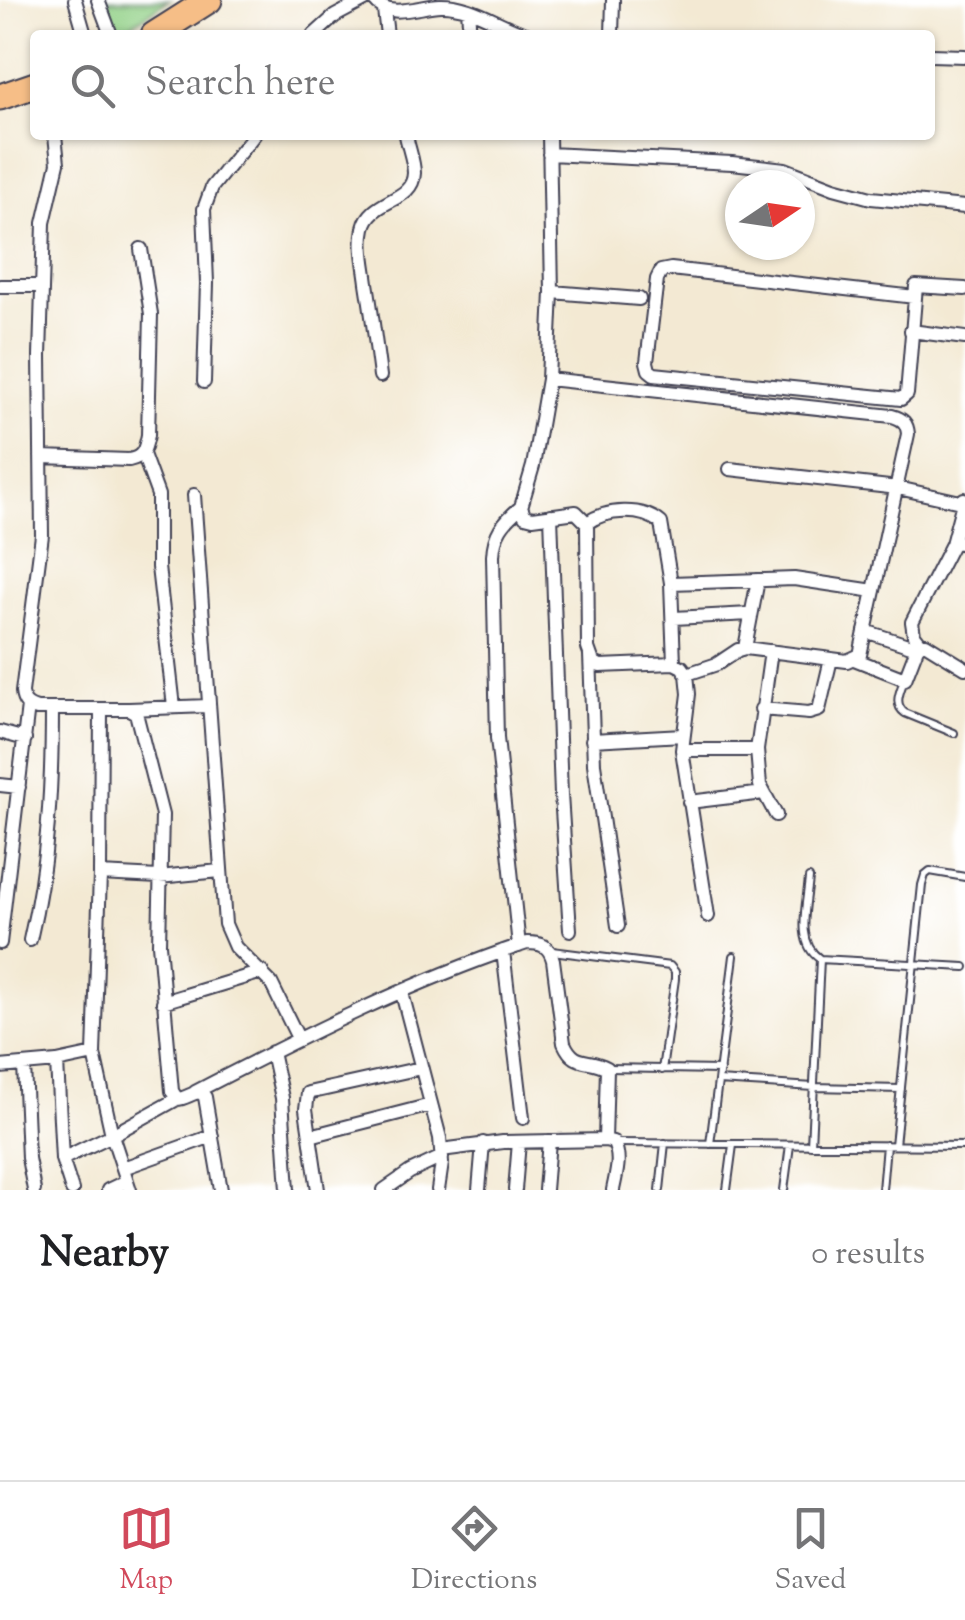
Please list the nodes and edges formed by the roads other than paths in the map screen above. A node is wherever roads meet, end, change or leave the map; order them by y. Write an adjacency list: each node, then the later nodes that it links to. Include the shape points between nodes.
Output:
1 (74, 0): 9 (street)
2 (98, 0): 10 (street)
3 (185, 0): 11 (highway)
4 (210, 0): 12 (highway)
5 (366, 0): 13 (street)
6 (613, 0): 17 (street)
7 (379, 5): 8 (street, via 394,11); 14 (street)
8 (468, 10): 15 (street); 16 (street)
9 (83, 30)
10 (109, 30)
11 (140, 30)
12 (162, 30)
13 (320, 30)
14 (386, 30)
15 (470, 30)
16 (513, 30)
17 (612, 30)
18 (935, 55): 19 (street)
19 (965, 56)
20 (30, 77): 22 (highway)
21 (30, 87): 23 (highway)
22 (0, 88)
23 (0, 97)
24 (56, 140): 32 (street)
25 (250, 140): 41 (street, via 212,187 204,209)
26 (407, 140): 39 (street, via 410,187 371,212 362,234)
27 (549, 140): 28 (street)
28 (550, 154): 29 (street, via 786,169 871,198); 34 (street)
29 (965, 207)
30 (141, 249): 42 (street, via 151,314)
31 (0, 286): 32 (street)
32 (42, 286): 43 (street)
33 (965, 289): 35 (street, via 916,286)
34 (552, 292): 36 (street); 40 (street)
35 (914, 297): 37 (street); 37 (street, via 661,271 647,362 654,374 901,398 907,394)
36 (639, 299)
37 (911, 330): 38 (street)
38 (965, 338)
39 (380, 376)
40 (548, 379): 45 (street, via 900,418 908,434); 48 (street)
41 (204, 382)
42 (143, 454): 43 (street, via 129,460); 70 (street, via 158,495 158,567)
43 (41, 457): 68 (street, via 42,535 22,678)
44 (730, 469): 45 (street)
45 (898, 488): 47 (street); 54 (street)
46 (194, 495): 69 (street)
47 (964, 500): 51 (street)
48 (521, 507): 49 (street, via 524,516); 97 (street, via 496,533 492,556 496,724)
49 (551, 515): 50 (street, via 576,512); 94 (street)
50 (586, 523): 53 (street, via 614,512 655,517 664,530); 61 (street)
51 (959, 544): 58 (street, via 912,622)
52 (758, 580): 53 (street); 54 (street); 55 (street)
53 (671, 583): 56 (street)
54 (874, 591): 57 (street)
55 (750, 614): 56 (street); 59 (street)
56 (674, 618): 64 (street)
57 (865, 630): 58 (street); 63 (street)
58 (919, 646): 65 (street); 67 (street)
59 (745, 648): 60 (street); 66 (street)
60 (770, 651): 62 (street); 72 (street)
61 (590, 655): 64 (street, via 600,666); 79 (street)
62 (830, 659): 63 (street); 72 (street, via 819,710)
63 (854, 659): 67 (street)
64 (674, 664): 66 (street)
65 (965, 668)
66 (687, 674): 77 (street)
67 (905, 679): 76 (lane, via 899,708)
68 (28, 706): 73 (street); 78 (street)
69 (208, 706): 70 (street); 87 (street)
70 (174, 707): 71 (street)
71 (130, 709): 74 (street); 89 (street, via 160,802)
72 (761, 709): 81 (street)
73 (52, 710): 74 (street); 95 (street, via 49,820)
74 (102, 710): 88 (street)
75 (0, 732): 78 (street)
76 (954, 732)
77 (683, 734): 79 (street); 80 (street)
78 (24, 739): 83 (street)
79 (592, 740): 93 (street)
80 (682, 750): 81 (street); 85 (street)
81 (757, 750): 84 (street)
82 (0, 784): 83 (street)
83 (19, 786): 96 (street)
84 (764, 793): 85 (street); 86 (street)
85 (689, 802): 92 (street)
86 (776, 816)
87 (220, 871): 89 (street); 104 (street, via 230,939)
88 (100, 874): 89 (street); 109 (street)
89 (159, 877): 106 (street)
90 (965, 877): 102 (lane, via 924,875)
91 (808, 878): 101 (lane, via 806,943)
92 (708, 916)
93 (618, 926)
94 (570, 930)
95 (30, 940)
96 (0, 943)
97 (520, 946): 98 (street); 99 (street, via 537,943)
98 (503, 951): 105 (street); 123 (street)
99 (550, 951): 114 (street, via 564,1044 576,1060); 115 (lane, via 670,966 675,979)
100 (734, 956): 116 (lane)
101 (820, 959): 102 (lane); 118 (lane)
102 (913, 964): 103 (lane); 119 (lane)
103 (965, 968)
104 (262, 972): 106 (street); 107 (street)
105 (402, 993): 107 (street); 113 (street)
106 (163, 1002): 121 (street)
107 (298, 1038): 108 (street)
108 (272, 1052): 120 (street); 145 (street)
109 (94, 1054): 110 (street); 124 (street)
110 (57, 1062): 111 (street); 139 (street)
111 (24, 1065): 112 (street); 141 (street)
112 (0, 1067)
113 (422, 1068): 122 (street); 126 (street, via 308,1093)
114 (607, 1068): 115 (lane); 128 (street)
115 (662, 1070): 116 (lane)
116 (720, 1070): 117 (lane)
117 (718, 1081): 118 (lane); 132 (lane)
118 (814, 1087): 119 (lane); 134 (lane)
119 (901, 1089): 136 (lane)
120 (195, 1092): 121 (street); 125 (street, via 205,1097)
121 (177, 1099): 124 (street)
122 (431, 1105): 126 (street); 138 (street)
123 (523, 1118)
124 (112, 1135): 139 (street); 140 (street)
125 (212, 1136): 140 (street); 144 (street)
126 (310, 1136): 146 (street)
127 (549, 1141): 128 (street); 129 (street); 151 (street)
128 (609, 1141): 131 (lane); 152 (street, via 617,1149)
129 (519, 1142): 130 (street); 150 (street)
130 (483, 1144): 138 (street); 149 (street)
131 (665, 1144): 132 (lane); 153 (lane)
132 (710, 1144): 135 (lane)
133 (790, 1144): 134 (lane); 135 (lane); 155 (lane)
134 (811, 1144): 136 (lane)
135 (733, 1145): 154 (lane)
136 (891, 1145): 137 (lane); 156 (lane)
137 (965, 1146)
138 (442, 1154): 147 (street); 148 (street)
139 (62, 1158): 142 (street)
140 (127, 1180): 143 (street)
141 (34, 1190)
142 (72, 1190)
143 (108, 1190)
144 (221, 1190)
145 (288, 1190)
146 (318, 1190)
147 (384, 1190)
148 (438, 1190)
149 (478, 1190)
150 (515, 1190)
151 (546, 1190)
152 (613, 1190)
153 (660, 1190)
154 (728, 1190)
155 (784, 1190)
156 (882, 1190)

